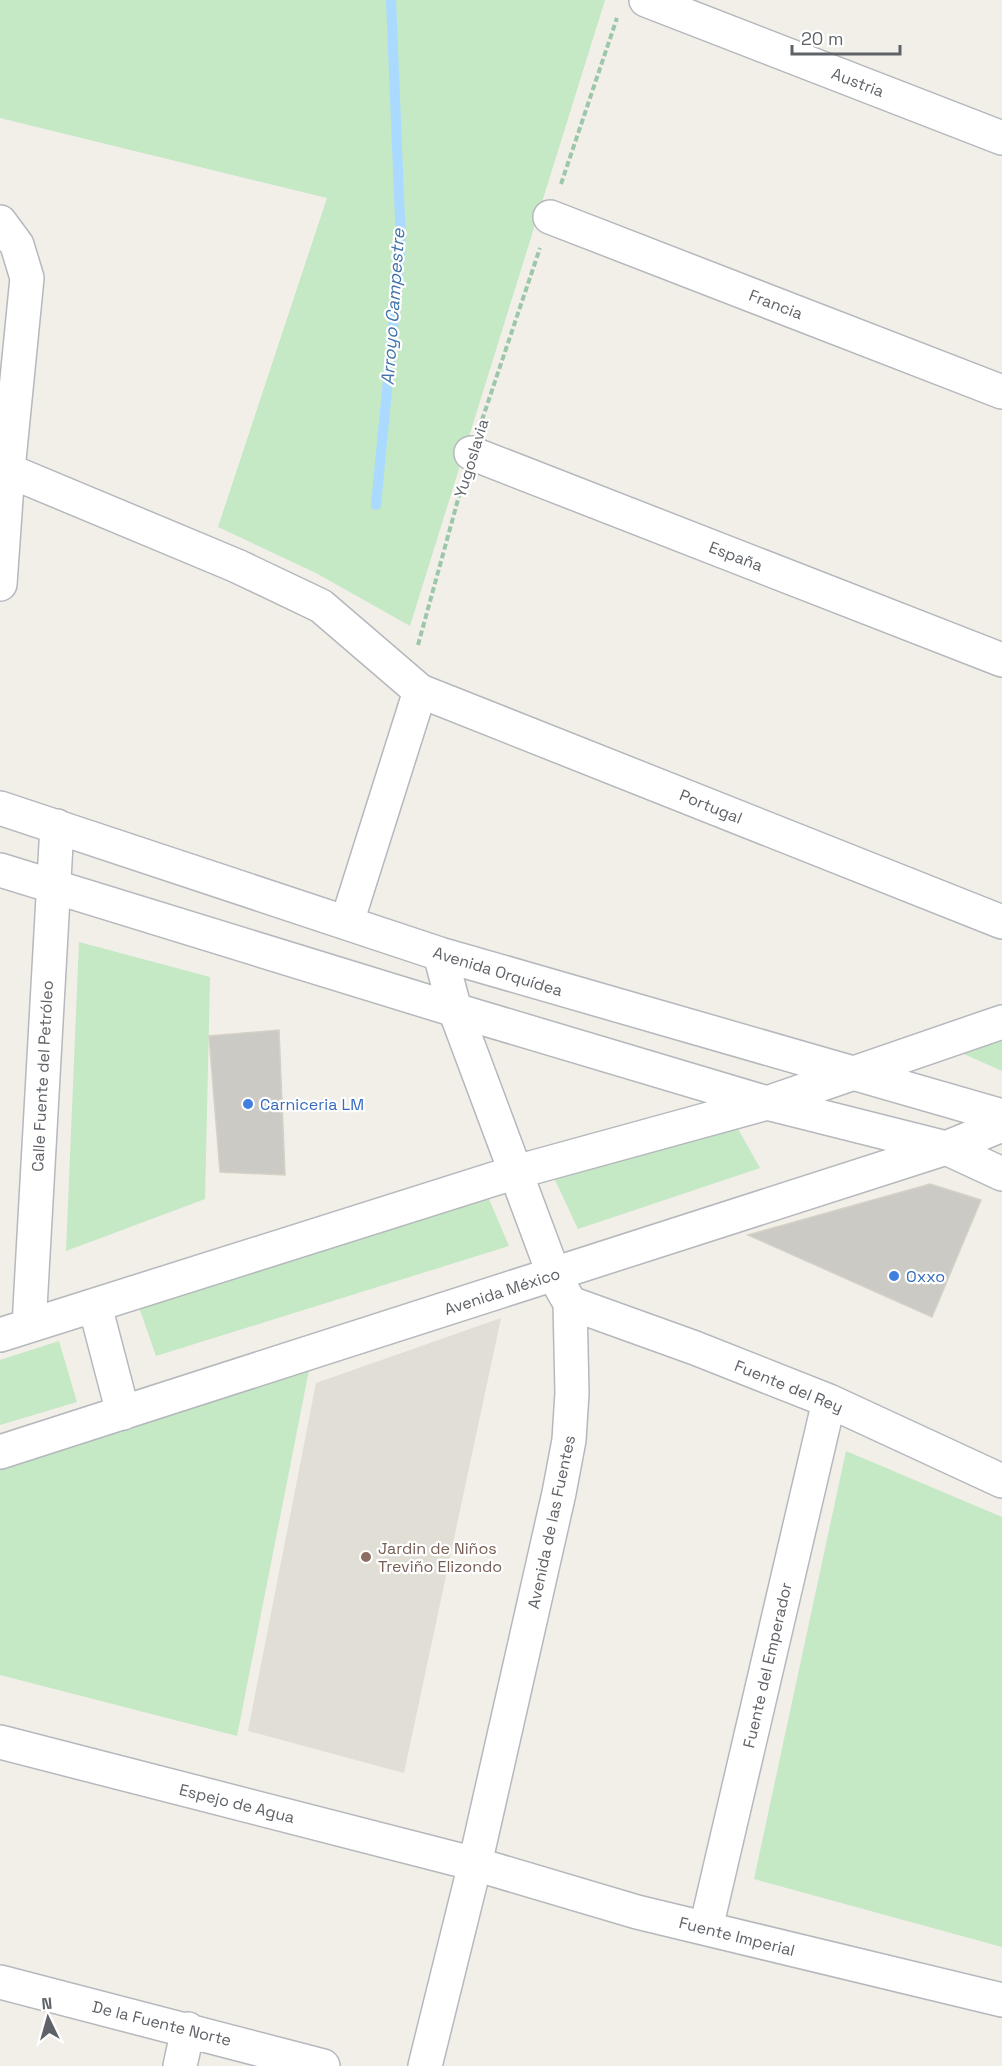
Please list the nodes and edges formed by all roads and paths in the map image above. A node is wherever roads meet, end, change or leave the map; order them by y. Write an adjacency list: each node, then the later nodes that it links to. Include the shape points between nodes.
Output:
1 (633, 5): 2 (street, Austria); 3 (path, Yugoslavia)
2 (1002, 138)
3 (550, 217): 5 (street, Francia); 6 (path, Yugoslavia)
4 (0, 222): 7 (street, via 17,245 27,278)
5 (1002, 392)
6 (471, 453): 9 (street, España); 10 (path, Yugoslavia, via 417,650)
7 (4, 468): 8 (street); 10 (street, Portugal, via 321,606)
8 (0, 584)
9 (1002, 660)
10 (420, 691): 15 (street); 16 (street, Portugal)
11 (0, 808): 12 (street, Avenida Orquídea)
12 (57, 826): 14 (street, Calle Fuente del Petróleo); 15 (street, Avenida Orquídea)
13 (0, 870): 14 (street)
14 (52, 886): 18 (street); 30 (street, Calle Fuente del Petróleo)
15 (347, 922): 17 (street, Avenida Orquídea)
16 (1002, 922)
17 (440, 954): 18 (street, Avenida de las Fuentes); 20 (street, Avenida Orquídea)
18 (455, 1010): 21 (street); 25 (street, Avenida de las Fuentes)
19 (1002, 1022): 20 (street)
20 (852, 1074): 21 (street); 22 (street, Avenida Orquídea)
21 (767, 1103): 24 (street); 25 (street)
22 (1002, 1116)
23 (1002, 1125): 24 (street, Avenida México)
24 (946, 1148): 26 (street); 27 (street, Avenida México)
25 (516, 1172): 27 (street, Avenida de las Fuentes); 29 (street)
26 (1002, 1174)
27 (554, 1275): 28 (street, Avenida de las Fuentes); 32 (street, Avenida México)
28 (570, 1303): 31 (street, Fuente del Rey); 36 (street, Avenida de las Fuentes, via 569,1440)
29 (95, 1306): 30 (street); 32 (street)
30 (15, 1330)
31 (829, 1401): 34 (street, Fuente del Rey); 37 (street, Fuente del Emperador)
32 (123, 1413): 33 (street, Avenida México)
33 (0, 1452)
34 (1002, 1481)
35 (0, 1742): 36 (street, Espejo de Agua)
36 (475, 1864): 37 (street, Fuente Imperial); 43 (street, Avenida de las Fuentes)
37 (706, 1928): 39 (street, Fuente Imperial)
38 (0, 1982): 40 (street, De la Fuente Norte)
39 (1002, 2000)
40 (188, 2029): 41 (street); 42 (street, De la Fuente Norte)
41 (180, 2066)
42 (323, 2066)
43 (425, 2066)

